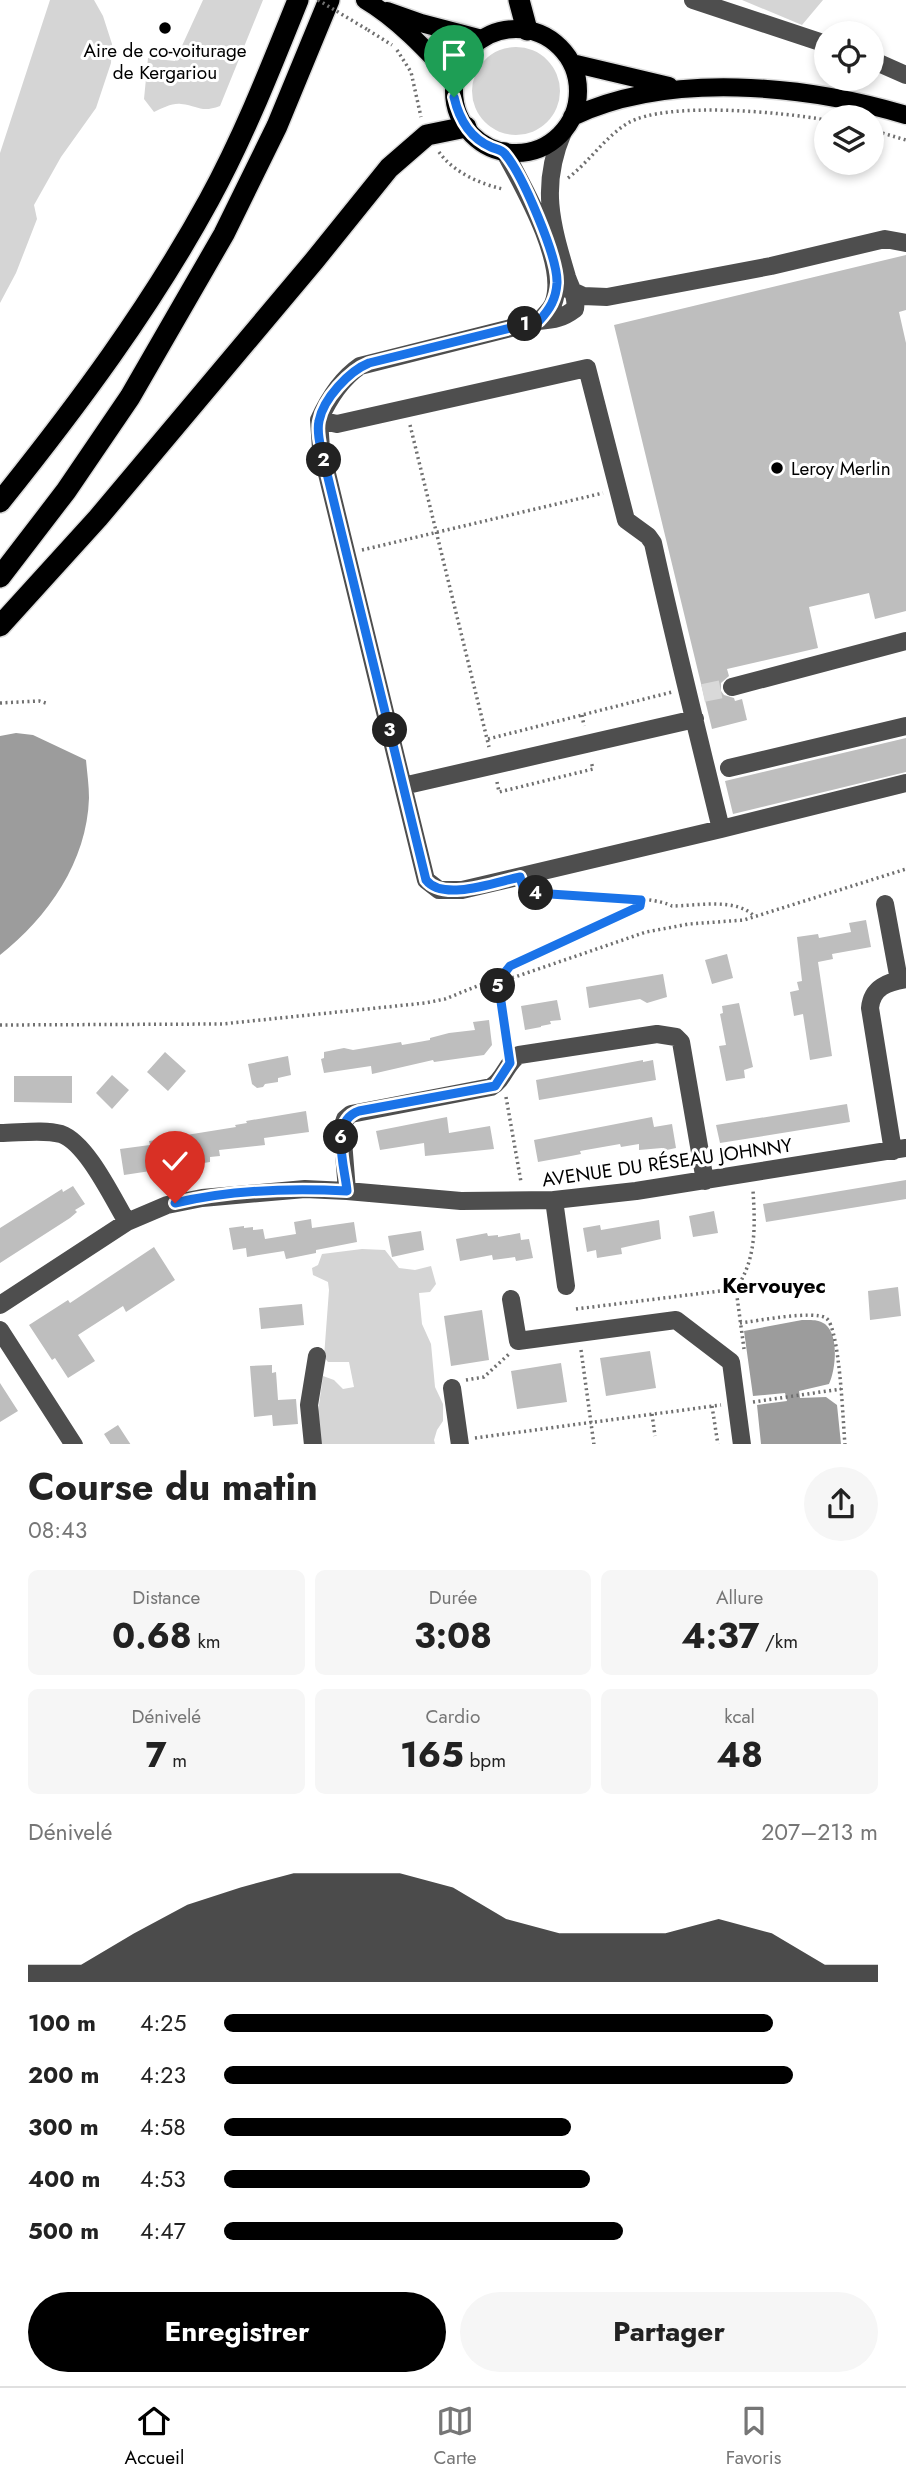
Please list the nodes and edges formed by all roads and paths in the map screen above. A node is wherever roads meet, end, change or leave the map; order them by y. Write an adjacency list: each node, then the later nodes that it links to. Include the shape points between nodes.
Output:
1 (289, 0): 12 (highway)
2 (298, 0): 12 (highway)
3 (318, 0): 8 (path, bridge)
4 (329, 0): 34 (highway, via 277,126 224,234 130,397)
5 (519, 0): 9 (highway)
6 (692, 0): 11 (street)
7 (371, 4): 10 (main road); 16 (main road)
8 (368, 30)
9 (527, 30): 10 (main road, via 496,32); 13 (main road, via 547,37)
10 (482, 39): 16 (main road, via 469,50)
11 (814, 40)
12 (274, 61): 31 (highway, via 208,201 151,297)
13 (572, 63): 17 (main road); 19 (main road, via 578,99)
14 (884, 66): 15 (street)
15 (906, 75)
16 (455, 81): 20 (main road, via 454,97)
17 (679, 89): 18 (main road, via 820,95); 19 (main road, via 594,107)
18 (906, 115)
19 (567, 125): 23 (main road, via 536,150); 26 (street, via 555,150 548,186 556,234)
20 (466, 127): 23 (main road); 35 (highway, via 427,135 388,168 115,498)
21 (884, 134): 22 (path)
22 (906, 140)
23 (504, 152): 25 (street, via 537,215)
24 (906, 243): 26 (street, via 886,239 607,297)
25 (557, 281): 26 (street); 27 (street, via 553,303)
26 (574, 293): 27 (street, via 575,309 566,317)
27 (539, 321): 29 (street, via 360,366 343,381)
28 (406, 409): 29 (street, via 337,424); 30 (street, via 587,368); 32 (path)
29 (319, 420): 33 (street, via 321,449)
30 (618, 489): 32 (path); 38 (street, via 626,520 653,543 667,612)
31 (0, 502)
32 (437, 533): 33 (path); 43 (path)
33 (346, 554): 47 (street)
34 (0, 577)
35 (0, 626)
36 (906, 641): 37 (street)
37 (732, 687)
38 (693, 693): 41 (street); 43 (path)
39 (0, 703): 40 (path)
40 (49, 704)
41 (695, 719): 44 (street); 45 (street)
42 (906, 726): 45 (street)
43 (488, 739): 44 (path)
44 (494, 766): 47 (street); 48 (path)
45 (720, 771): 49 (street)
46 (906, 783): 49 (street)
47 (403, 786): 51 (street, via 429,884 446,891)
48 (499, 792)
49 (721, 830): 51 (street)
50 (906, 869): 54 (path)
51 (520, 877): 52 (path, via 523,887 535,893)
52 (641, 900): 54 (path, via 672,906 736,906); 56 (path, via 640,906 510,966)
53 (885, 904): 55 (street)
54 (755, 917): 56 (path, via 646,932)
55 (902, 979): 61 (street, via 880,987 870,1000)
56 (498, 981): 57 (path, via 425,1003 255,1022); 58 (path)
57 (0, 1025)
58 (510, 1063): 59 (street); 63 (street, via 519,1055 657,1034 676,1037 684,1051)
59 (498, 1083): 64 (street, via 482,1090 351,1114 342,1128); 66 (path, via 505,1095)
60 (0, 1133): 67 (street, via 57,1133 72,1140)
61 (899, 1149): 62 (street, AVENUE DU RÉSEAU JOHNNY)
62 (751, 1173): 63 (street, AVENUE DU RÉSEAU JOHNNY); 69 (path, via 754,1242)
63 (705, 1181): 65 (street, AVENUE DU RÉSEAU JOHNNY)
64 (347, 1191): 66 (street, AVENUE DU RÉSEAU JOHNNY); 67 (street, AVENUE DU RÉSEAU JOHNNY, via 281,1190 202,1198 155,1209)
65 (554, 1200): 66 (street, AVENUE DU RÉSEAU JOHNNY); 68 (street)
66 (524, 1201)
67 (127, 1223): 71 (street, AVENUE DU RÉSEAU JOHNNY)
68 (566, 1286): 74 (path, via 577,1291)
69 (736, 1289)
70 (511, 1299): 75 (street)
71 (0, 1305)
72 (740, 1323): 78 (path, via 798,1316 826,1318 835,1337)
73 (0, 1330): 85 (street)
74 (579, 1333): 75 (street); 79 (street, via 676,1320 732,1362); 82 (path)
75 (518, 1341): 77 (path, via 484,1377 455,1382)
76 (317, 1356): 86 (street, via 309,1405)
77 (452, 1388): 84 (street)
78 (841, 1389): 79 (path); 90 (path)
79 (737, 1404): 80 (path); 89 (street)
80 (712, 1406): 81 (path); 88 (path)
81 (652, 1415): 82 (path); 83 (path)
82 (591, 1423): 84 (path); 87 (path)
83 (655, 1436)
84 (459, 1442)
85 (74, 1444)
86 (313, 1444)
87 (594, 1444)
88 (718, 1444)
89 (742, 1444)
90 (845, 1444)

